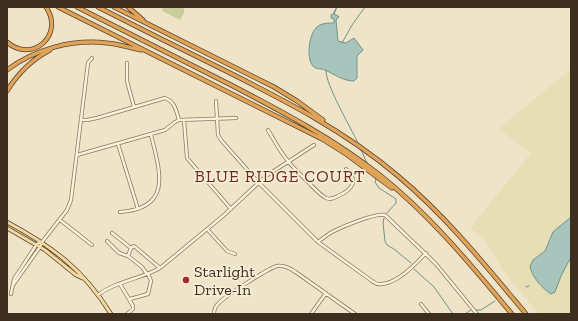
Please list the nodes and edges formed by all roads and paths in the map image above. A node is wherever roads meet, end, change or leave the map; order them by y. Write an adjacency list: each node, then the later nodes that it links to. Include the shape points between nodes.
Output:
1 (46, 7): 8 (highway, via 52,25 45,41 36,48 24,50)
2 (58, 7): 10 (highway)
3 (77, 7): 31 (highway, via 303,123 356,157)
4 (98, 7): 23 (highway, via 290,103)
5 (114, 7): 7 (highway)
6 (128, 7): 7 (highway)
7 (154, 27): 23 (highway, via 274,87)
8 (7, 42)
9 (58, 46): 10 (highway, via 106,42); 13 (highway, via 30,56); 14 (highway, via 25,67)
10 (148, 52): 31 (highway, via 333,145)
11 (92, 58): 19 (street, via 88,63)
12 (127, 63): 16 (street, via 127,81)
13 (7, 70)
14 (7, 91)
15 (216, 101): 17 (street)
16 (134, 107): 19 (street); 20 (street, via 164,98 174,105)
17 (217, 118): 18 (street); 21 (street); 30 (street, via 218,135 221,140)
18 (236, 118)
19 (81, 120): 27 (street)
20 (179, 120): 21 (street); 24 (street, via 165,130)
21 (184, 120): 33 (street, via 187,158)
22 (268, 130): 28 (street)
23 (337, 131): 66 (highway, via 384,165 433,207)
24 (151, 134): 25 (street); 32 (street, via 159,168 159,182 154,200)
25 (118, 144): 27 (street); 32 (street)
26 (314, 145): 28 (street)
27 (77, 155): 35 (street, via 71,200)
28 (288, 162): 29 (street, via 313,187 332,199 347,192 353,183 351,174); 30 (street)
29 (346, 169)
30 (258, 183): 33 (street); 42 (street)
31 (412, 203): 65 (highway, via 453,244)
32 (138, 209): 34 (street)
33 (231, 209): 38 (street)
34 (120, 212)
35 (60, 220): 41 (street); 43 (street)
36 (7, 222): 41 (main road)
37 (7, 228): 44 (main road)
38 (207, 229): 47 (street, via 227,251); 49 (street)
39 (112, 233): 45 (street)
40 (107, 241): 48 (street, via 119,253)
41 (42, 242): 44 (street); 51 (main road, via 79,271)
42 (318, 242): 46 (street, via 335,231 381,214 389,218); 46 (street, via 379,285 406,272)
43 (92, 245)
44 (39, 246): 51 (main road); 54 (street, via 14,279)
45 (131, 248): 48 (street); 49 (street, via 134,246)
46 (426, 253): 64 (street)
47 (235, 254)
48 (128, 256): 50 (street)
49 (160, 268): 50 (street)
50 (147, 274): 52 (street); 56 (street, via 151,281 148,294)
51 (84, 278): 55 (main road)
52 (120, 284): 55 (street); 56 (street)
53 (326, 293): 60 (street, via 288,267 275,267 224,299 215,308); 61 (street); 62 (street)
54 (11, 294)
55 (98, 295): 58 (main road)
56 (130, 299): 59 (street, via 133,309)
57 (421, 304): 63 (street)
58 (111, 314)
59 (127, 314)
60 (214, 314)
61 (311, 314)
62 (355, 314)
63 (429, 314)
64 (477, 314)
65 (512, 314)
66 (526, 314)

